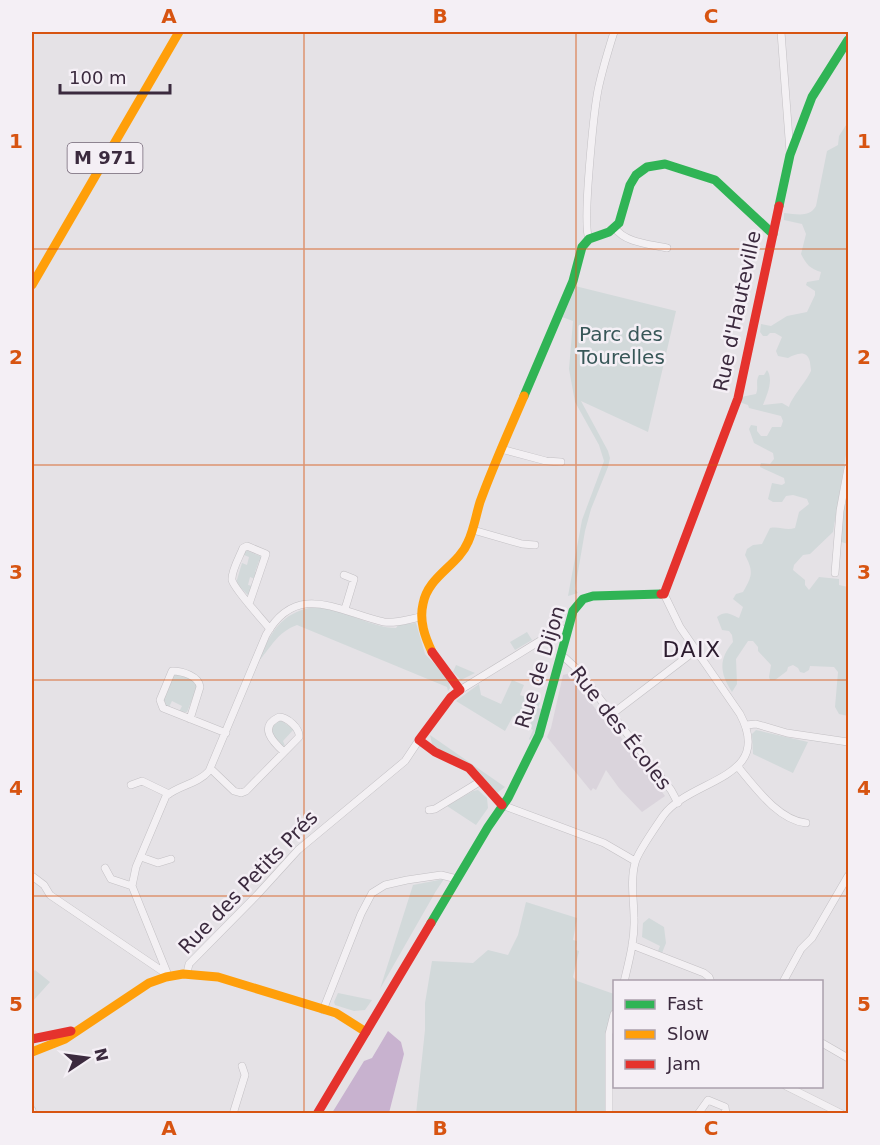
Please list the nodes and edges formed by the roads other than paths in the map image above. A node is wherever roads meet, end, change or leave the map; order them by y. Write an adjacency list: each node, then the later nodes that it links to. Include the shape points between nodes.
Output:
1 (179, 32): 10 (street, M 971)
2 (614, 32): 8 (street, via 594,120 585,222)
3 (781, 32): 5 (street)
4 (849, 40): 5 (street, Rue d'Hauteville, via 812,97)
5 (790, 155): 7 (street, Rue d'Hauteville)
6 (615, 228): 7 (street, via 636,175 647,167 664,164 715,180); 8 (street); 9 (street, via 631,240)
7 (773, 234): 18 (street, Rue d'Hauteville, via 738,398)
8 (589, 239): 11 (street, via 581,250 573,281)
9 (667, 248)
10 (32, 285)
11 (501, 449): 12 (street); 14 (street)
12 (561, 462)
13 (849, 468): 16 (street, via 840,511)
14 (473, 530): 15 (street); 21 (street, via 462,552 430,585)
15 (535, 545)
16 (835, 573)
17 (344, 576): 20 (street, via 354,579)
18 (664, 594): 23 (street, Rue de Dijon, via 586,598 573,611); 24 (street)
19 (249, 604): 19 (street, via 232,579 247,546 266,554); 22 (street)
20 (345, 609): 21 (street, via 392,623); 22 (street, via 323,604 302,606 285,613)
21 (421, 617): 26 (street, via 433,654)
22 (270, 629): 30 (street)
23 (566, 633): 25 (street, Rue de Dijon); 26 (street, via 561,628)
24 (696, 650): 27 (street); 29 (street)
25 (560, 657): 27 (street, Rue des Écoles, via 575,667); 40 (street, Rue de Dijon, via 540,735)
26 (460, 690): 31 (street, Rue des Petits Prés)
27 (612, 714): 39 (street, Rue des Écoles)
28 (190, 719): 28 (street, via 160,704 172,671 200,682); 30 (street)
29 (746, 725): 32 (street); 34 (street, via 747,754)
30 (226, 733): 35 (street)
31 (419, 740): 36 (street, via 469,768); 52 (street, Rue des Petits Prés, via 405,761 298,850 189,964)
32 (849, 742)
33 (284, 752): 33 (street, via 299,733 281,716 273,720 268,733); 35 (street, via 241,793)
34 (738, 767): 39 (street); 42 (street, via 777,809 797,822)
35 (211, 769): 38 (street, via 202,778)
36 (481, 782): 40 (street); 41 (street)
37 (131, 785): 38 (street, via 142,781)
38 (169, 794): 43 (street)
39 (678, 803): 45 (street, via 665,813)
40 (502, 805): 45 (street, via 604,843); 49 (street, Rue de Dijon)
41 (429, 810)
42 (806, 823)
43 (141, 857): 44 (street, via 158,863); 50 (street)
44 (171, 859)
45 (635, 861): 51 (street)
46 (105, 868): 50 (street, via 111,879)
47 (32, 876): 53 (street, via 50,895)
48 (849, 876): 56 (street)
49 (457, 879): 57 (street, via 441,875 407,880 372,893); 60 (street, Rue de Dijon)
50 (132, 886): 53 (street)
51 (632, 945): 54 (street); 55 (street)
52 (187, 973): 53 (street); 57 (street, via 218,977)
53 (168, 975): 59 (street)
54 (624, 980)
55 (710, 980)
56 (784, 980)
57 (323, 1010): 60 (street)
58 (613, 1021): 69 (street, via 609,1034)
59 (76, 1030): 61 (street); 63 (street)
60 (366, 1032): 68 (street, Rue de Dijon)
61 (32, 1039)
62 (823, 1044): 64 (street)
63 (32, 1052)
64 (849, 1059)
65 (242, 1066): 67 (street, via 245,1075)
66 (790, 1088): 72 (street)
67 (233, 1113)
68 (317, 1113)
69 (609, 1113)
70 (698, 1113): 71 (street, via 708,1100 725,1107)
71 (726, 1113)
72 (842, 1113)

